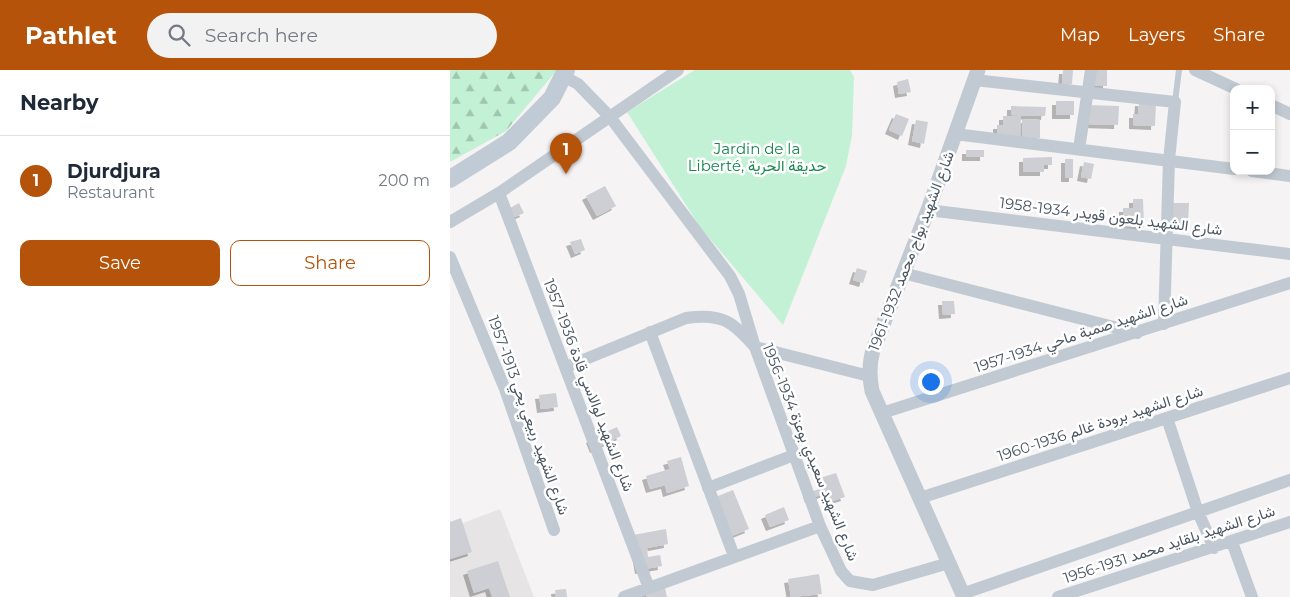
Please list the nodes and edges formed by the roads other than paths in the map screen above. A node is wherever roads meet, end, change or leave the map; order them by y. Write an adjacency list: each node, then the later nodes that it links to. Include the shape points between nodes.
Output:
1 (678, 70): 13 (street)
2 (1090, 70): 9 (street)
3 (1179, 70): 10 (lane)
4 (1195, 70): 6 (street)
5 (565, 73): 13 (street); 20 (main road, via 552,98 509,142)
6 (1210, 74): 8 (street)
7 (976, 75): 9 (street); 14 (street, شارع الشهيد بواح محمد 1932-1961)
8 (1230, 86)
9 (1087, 93): 10 (street); 15 (street)
10 (1175, 102): 16 (street)
11 (1275, 107): 12 (street)
12 (1290, 114)
13 (610, 117): 21 (street); 32 (street, via 730,276 739,294)
14 (955, 134): 15 (street); 22 (street, شارع الشهيد بواح محمد 1932-1961)
15 (1078, 149): 16 (street)
16 (1169, 160): 17 (street); 24 (street)
17 (1230, 168)
18 (1275, 174): 19 (street)
19 (1290, 176)
20 (450, 179)
21 (499, 193): 23 (street); 33 (street, شارع الشهيد لوالاسي قادة 1936-1957)
22 (928, 210): 24 (street, شارع الشهيد بلعون قويدر 1934-1958); 27 (street, شارع الشهيد بواح محمد 1932-1961)
23 (450, 222)
24 (1166, 239): 25 (street, شارع الشهيد بلعون قويدر 1934-1958); 29 (street)
25 (1290, 254)
26 (450, 257): 45 (street, شارع الشهيد ربيعي يحي 1913-1957, via 505,389)
27 (903, 273): 31 (street); 34 (street, شارع الشهيد بواح محمد 1932-1961, via 873,350)
28 (1290, 283): 29 (street, شارع الشهيد صمبة ماحي 1934-1957)
29 (1164, 324): 31 (street, شارع الشهيد صمبة ماحي 1934-1957)
30 (650, 332): 32 (street, شارع الشهيد سعيدي بوعزة 1934-1956, via 686,318 706,315 738,329); 33 (street, شارع الشهيد سعيدي بوعزة 1934-1956); 40 (street)
31 (1137, 333): 36 (street, شارع الشهيد صمبة ماحي 1934-1957)
32 (755, 348): 34 (street); 38 (street, شارع الشهيد سعيدي بوعزة 1934-1956)
33 (566, 367): 50 (street, شارع الشهيد لوالاسي قادة 1936-1957)
34 (869, 376): 36 (street, شارع الشهيد بواح محمد 1932-1961)
35 (1290, 378): 37 (street, شارع الشهيد برودة غالم 1936-1960)
36 (882, 413): 41 (street, شارع الشهيد بواح محمد 1932-1961)
37 (1167, 418): 41 (street, شارع الشهيد برودة غالم 1936-1960); 42 (street)
38 (794, 455): 40 (street); 44 (street, شارع الشهيد سعيدي بوعزة 1934-1956)
39 (1290, 480): 42 (street)
40 (708, 488): 48 (street)
41 (920, 498): 49 (street, شارع الشهيد بواح محمد 1932-1961)
42 (1198, 512): 47 (street); 51 (street)
43 (1290, 522): 46 (street, شارع الشهيد بلقايد محمد 1931-1956)
44 (820, 526): 48 (street); 49 (street, شارع الشهيد سعيدي بوعزة 1934-1956, via 840,572 850,581 873,585)
45 (554, 530)
46 (1232, 542): 47 (street, شارع الشهيد بلقايد محمد 1931-1956); 54 (street)
47 (1214, 548): 53 (street, شارع الشهيد بلقايد محمد 1931-1956)
48 (734, 556): 50 (street)
49 (949, 563): 51 (street, شارع الشهيد بواح محمد 1932-1961)
50 (648, 588): 52 (street)
51 (963, 595)
52 (624, 597)
53 (1058, 597)
54 (1252, 597)

